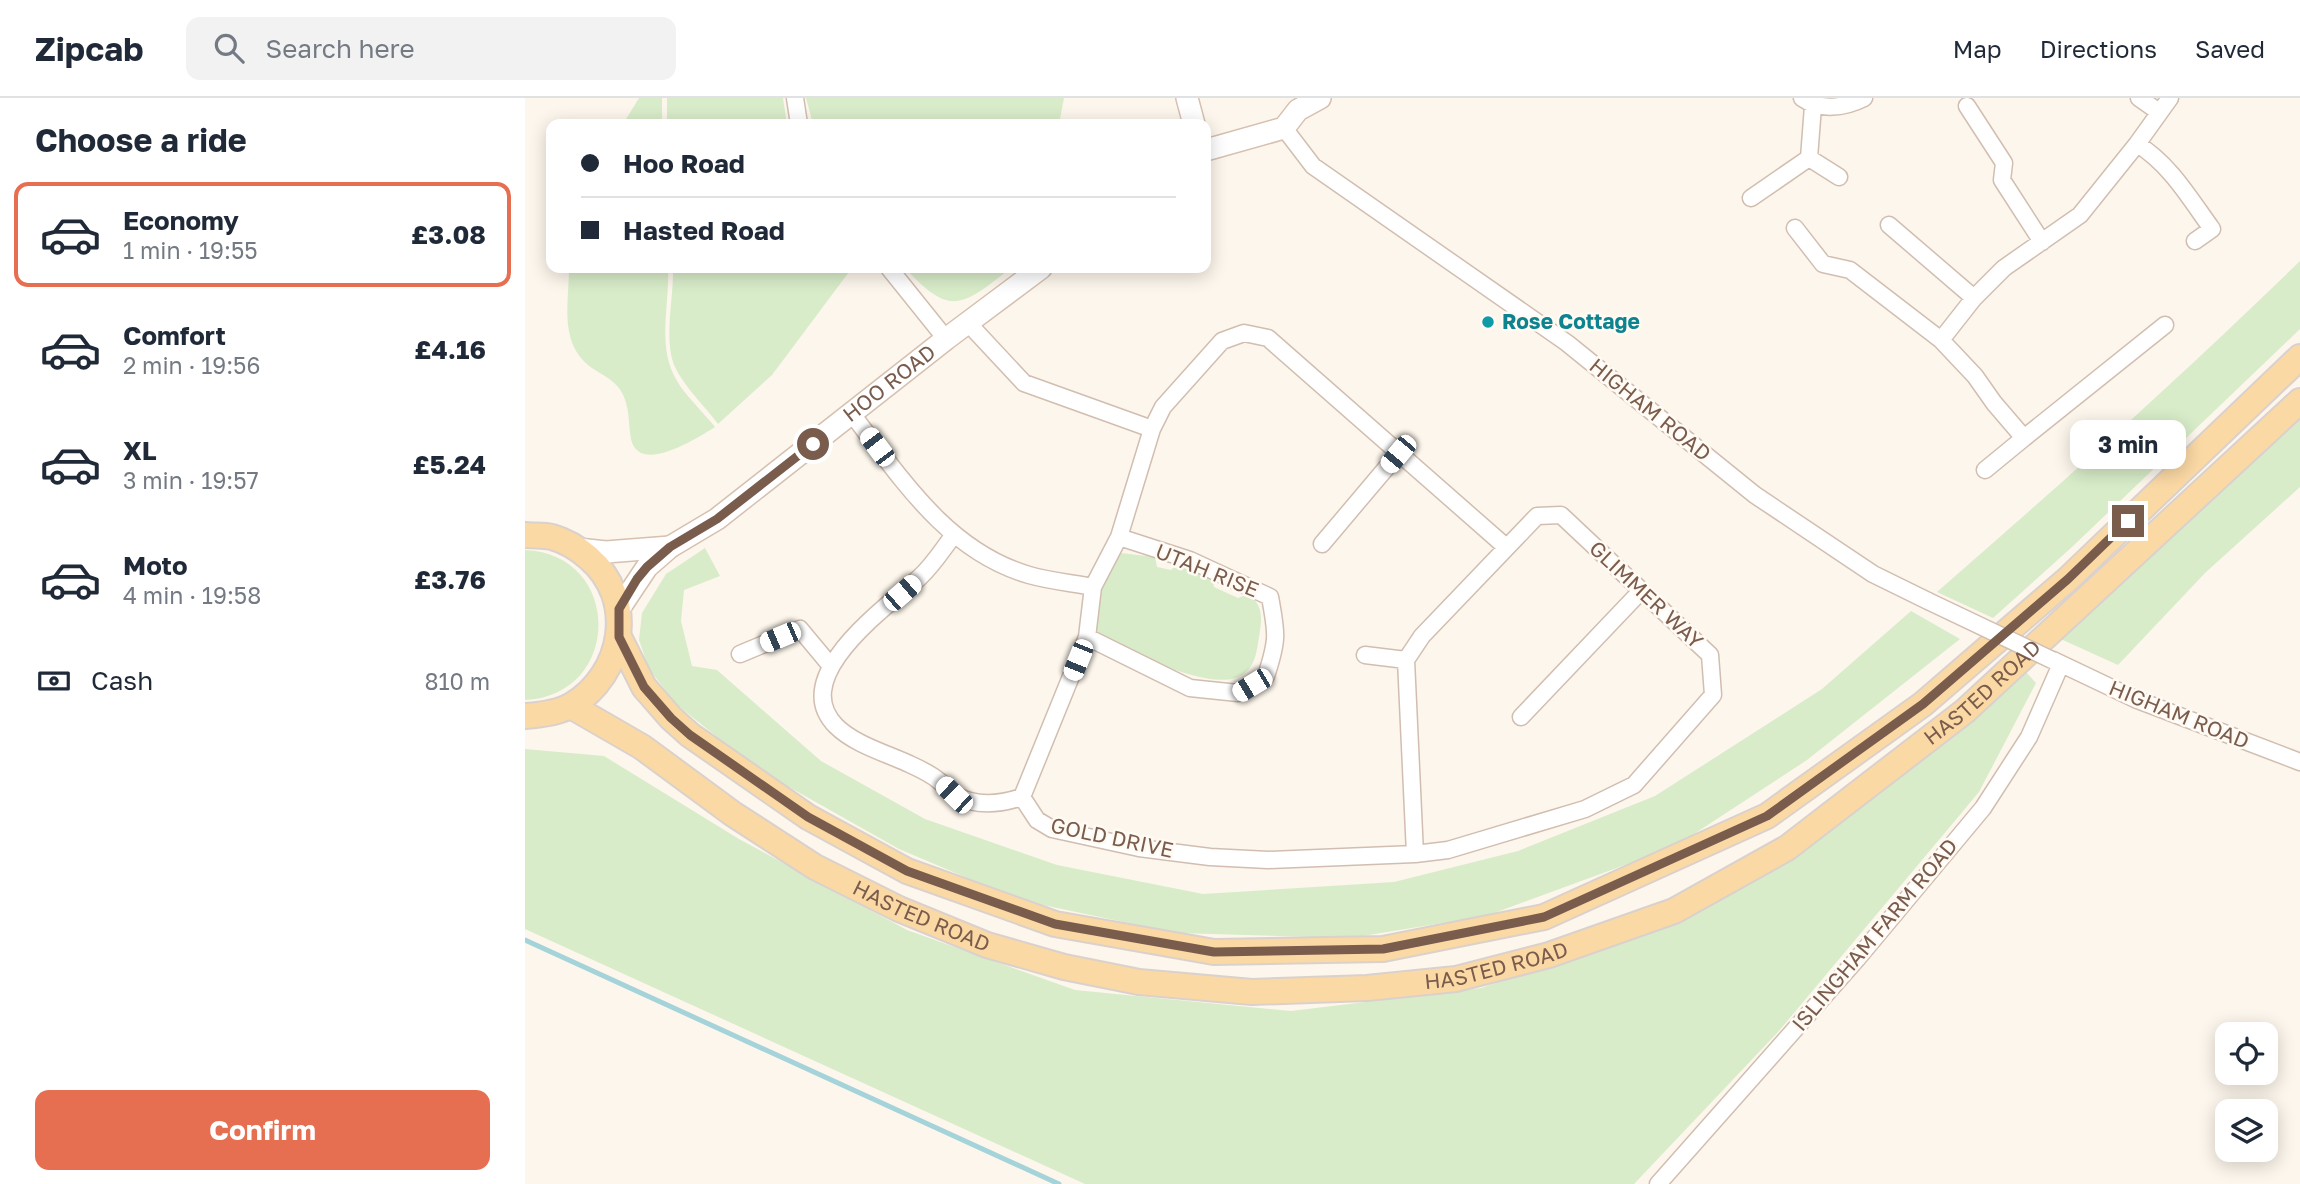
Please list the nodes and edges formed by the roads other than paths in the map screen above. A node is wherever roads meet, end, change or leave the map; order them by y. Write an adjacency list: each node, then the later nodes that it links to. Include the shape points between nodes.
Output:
1 (795, 98): 10 (street)
2 (1187, 98): 11 (main road)
3 (1320, 98): 12 (main road, via 1298,110)
4 (1864, 98): 7 (street, via 1844,105)
5 (2139, 98): 9 (street)
6 (2170, 98): 9 (street)
7 (1808, 102): 15 (street)
8 (1967, 106): 20 (street, via 2004,163 2002,180)
9 (2159, 112): 13 (street)
10 (798, 119)
11 (1193, 119)
12 (1284, 128): 14 (main road); 53 (street, HIGHAM ROAD, bridge, via 1313,166 1567,343 1755,495 1873,574)
13 (2137, 145): 20 (street, via 2080,215); 21 (street, via 2159,160 2219,225)
14 (1211, 149)
15 (1808, 158): 16 (street); 17 (street)
16 (1839, 177)
17 (1751, 198)
18 (1889, 225): 24 (street)
19 (1795, 228): 28 (street, via 1823,264 1850,270)
20 (2042, 242): 24 (street, via 2004,268)
21 (2195, 242)
22 (893, 273): 27 (street)
23 (1034, 273): 25 (main road, HOO ROAD)
24 (1974, 298): 28 (street)
25 (968, 323): 27 (main road, HOO ROAD); 32 (street, via 1024,383)
26 (2165, 325): 33 (street)
27 (946, 339): 31 (main road, HOO ROAD)
28 (1941, 340): 33 (street)
29 (2300, 356): 48 (main road, HASTED ROAD, via 2068,579 1923,704 1767,816 1544,917 1383,949 1214,952 1055,924 907,871 808,817 690,735 644,687)
30 (2300, 401): 55 (main road, HASTED ROAD, via 1965,711 1787,848 1674,911 1549,955 1456,979 1252,992 1139,982 987,945 899,909 815,867 642,747)
31 (852, 414): 38 (street, via 917,499); 42 (main road, HOO ROAD, via 717,519)
32 (1153, 429): 34 (street, via 1163,407 1221,341 1244,332 1268,338); 40 (street)
33 (2024, 438): 35 (street)
34 (1398, 454): 41 (street); 43 (street)
35 (1985, 470)
36 (525, 512): 39 (main road)
37 (525, 535): 39 (main road)
38 (953, 536): 45 (street, via 1027,574); 54 (street, via 923,575)
39 (552, 537): 44 (main road)
40 (1119, 537): 45 (street); 49 (street, UTAH RISE, via 1190,560 1271,597 1281,645 1266,676 1238,693 1190,688)
41 (1322, 544)
42 (670, 547): 44 (main road, HOO ROAD, via 606,552); 47 (main road, HOO ROAD, via 647,567)
43 (1506, 547): 46 (street, GLIMMER WAY, via 1537,516 1561,515); 52 (street, GLIMMER WAY, via 1422,636)
44 (578, 549): 47 (main road, via 611,585)
45 (1093, 587): 49 (street)
46 (1640, 591): 57 (street); 60 (street, GLIMMER WAY, via 1710,655 1713,695 1634,785 1585,809 1448,850)
47 (619, 609): 48 (main road)
48 (619, 637): 55 (main road, via 611,665 594,688)
49 (1087, 638): 59 (street)
50 (740, 654): 54 (street, via 800,629)
51 (1364, 655): 52 (street)
52 (1406, 660): 60 (street)
53 (2056, 662): 58 (street, HIGHAM ROAD, via 2135,699); 61 (street, ISLINGHAM FARM ROAD, via 2029,737 1983,807)
54 (830, 664): 59 (street, via 823,706 849,736 928,773 954,795 1000,804)
55 (571, 706): 56 (main road)
56 (525, 716)
57 (1521, 718)
58 (2300, 762)
59 (1023, 797): 60 (street, GOLD DRIVE, via 1037,820 1052,829 1139,848 1268,860)
60 (1415, 854)
61 (1658, 1184)

